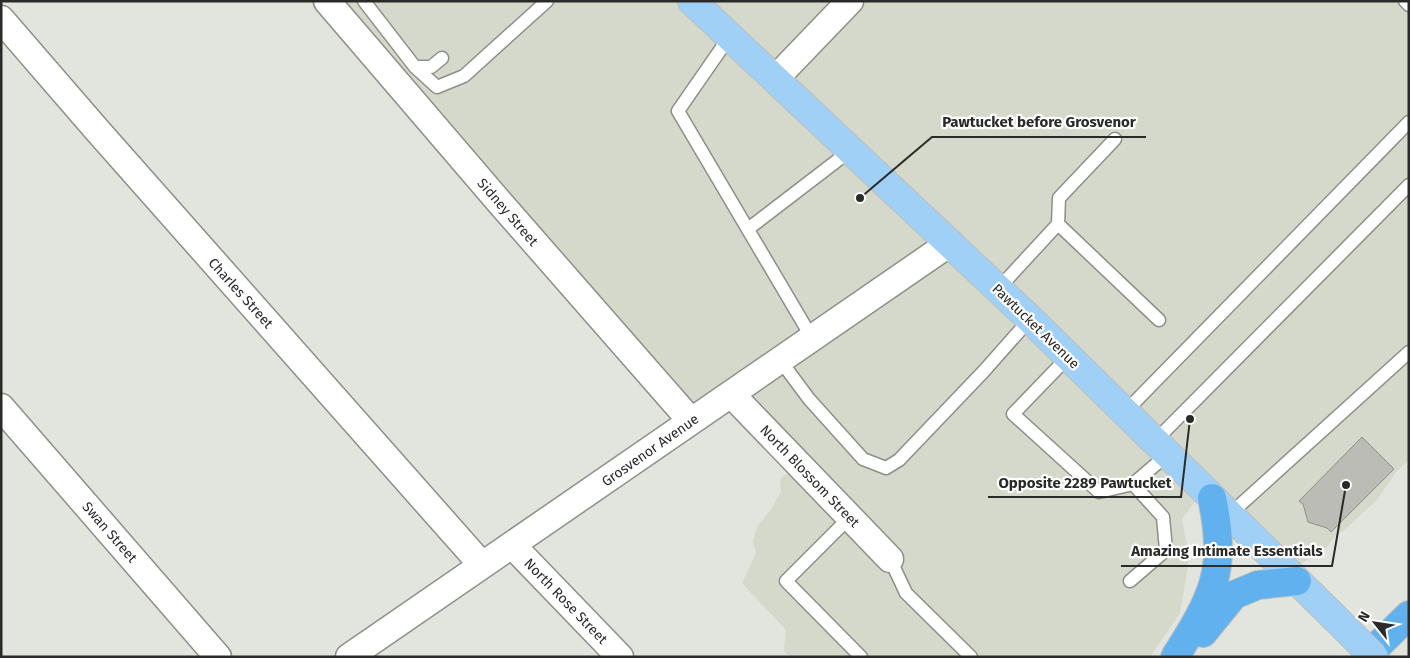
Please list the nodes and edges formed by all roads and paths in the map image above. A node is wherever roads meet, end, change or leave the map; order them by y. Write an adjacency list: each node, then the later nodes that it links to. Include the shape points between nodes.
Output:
1 (327, 1): 30 (street, Sidney Street)
2 (364, 1): 11 (lane)
3 (546, 1): 11 (lane, via 464,76 437,87)
4 (692, 1): 9 (main road, Pawtucket Avenue)
5 (850, 1): 12 (street)
6 (1405, 1): 7 (lane)
7 (1409, 5)
8 (1, 19): 37 (street, Charles Street)
9 (730, 36): 12 (main road, Pawtucket Avenue); 18 (lane, via 678,110)
10 (442, 58): 11 (lane, via 432,67)
11 (415, 67)
12 (775, 79): 15 (main road, Pawtucket Avenue)
13 (1409, 122): 29 (lane)
14 (1115, 139): 17 (lane, via 1059,198)
15 (851, 150): 18 (lane); 19 (main road, Pawtucket Avenue)
16 (1409, 185): 31 (lane)
17 (1058, 224): 20 (lane); 22 (lane)
18 (748, 229): 23 (lane)
19 (950, 243): 20 (main road, Pawtucket Avenue); 23 (street, Grosvenor Avenue)
20 (998, 289): 21 (main road, Pawtucket Avenue)
21 (1030, 319): 25 (main road, Pawtucket Avenue); 26 (lane, via 899,460 886,468 863,459 809,399)
22 (1159, 320)
23 (812, 338): 26 (street, Grosvenor Avenue)
24 (1409, 352): 33 (lane)
25 (1069, 356): 29 (main road, Pawtucket Avenue); 32 (lane, via 1013,414 1099,492)
26 (780, 360): 27 (street, Grosvenor Avenue)
27 (731, 394): 30 (street, Grosvenor Avenue); 34 (street, North Blossom Street)
28 (1, 407): 41 (street, Swan Street)
29 (1125, 412): 31 (main road, Pawtucket Avenue)
30 (691, 421): 35 (street, Grosvenor Avenue)
31 (1162, 447): 32 (lane); 33 (main road, Pawtucket Avenue)
32 (1133, 484): 38 (lane, via 1162,517 1166,550)
33 (1221, 506): 39 (main road, Pawtucket Avenue); 46 (highway, via 1214,584 1204,611)
34 (850, 517): 36 (street, North Blossom Street); 44 (lane, via 786,581)
35 (512, 545): 37 (street, Grosvenor Avenue); 43 (street, North Rose Street)
36 (890, 559): 45 (lane, via 906,593)
37 (482, 565): 42 (street, Grosvenor Avenue)
38 (1130, 581)
39 (1297, 581): 47 (highway, via 1258,585 1234,595); 49 (main road, Pawtucket Avenue, bridge)
40 (1407, 616): 48 (highway)
41 (218, 657)
42 (349, 657)
43 (620, 657)
44 (861, 657)
45 (971, 657)
46 (1175, 657)
47 (1183, 657)
48 (1366, 657)
49 (1374, 657)

